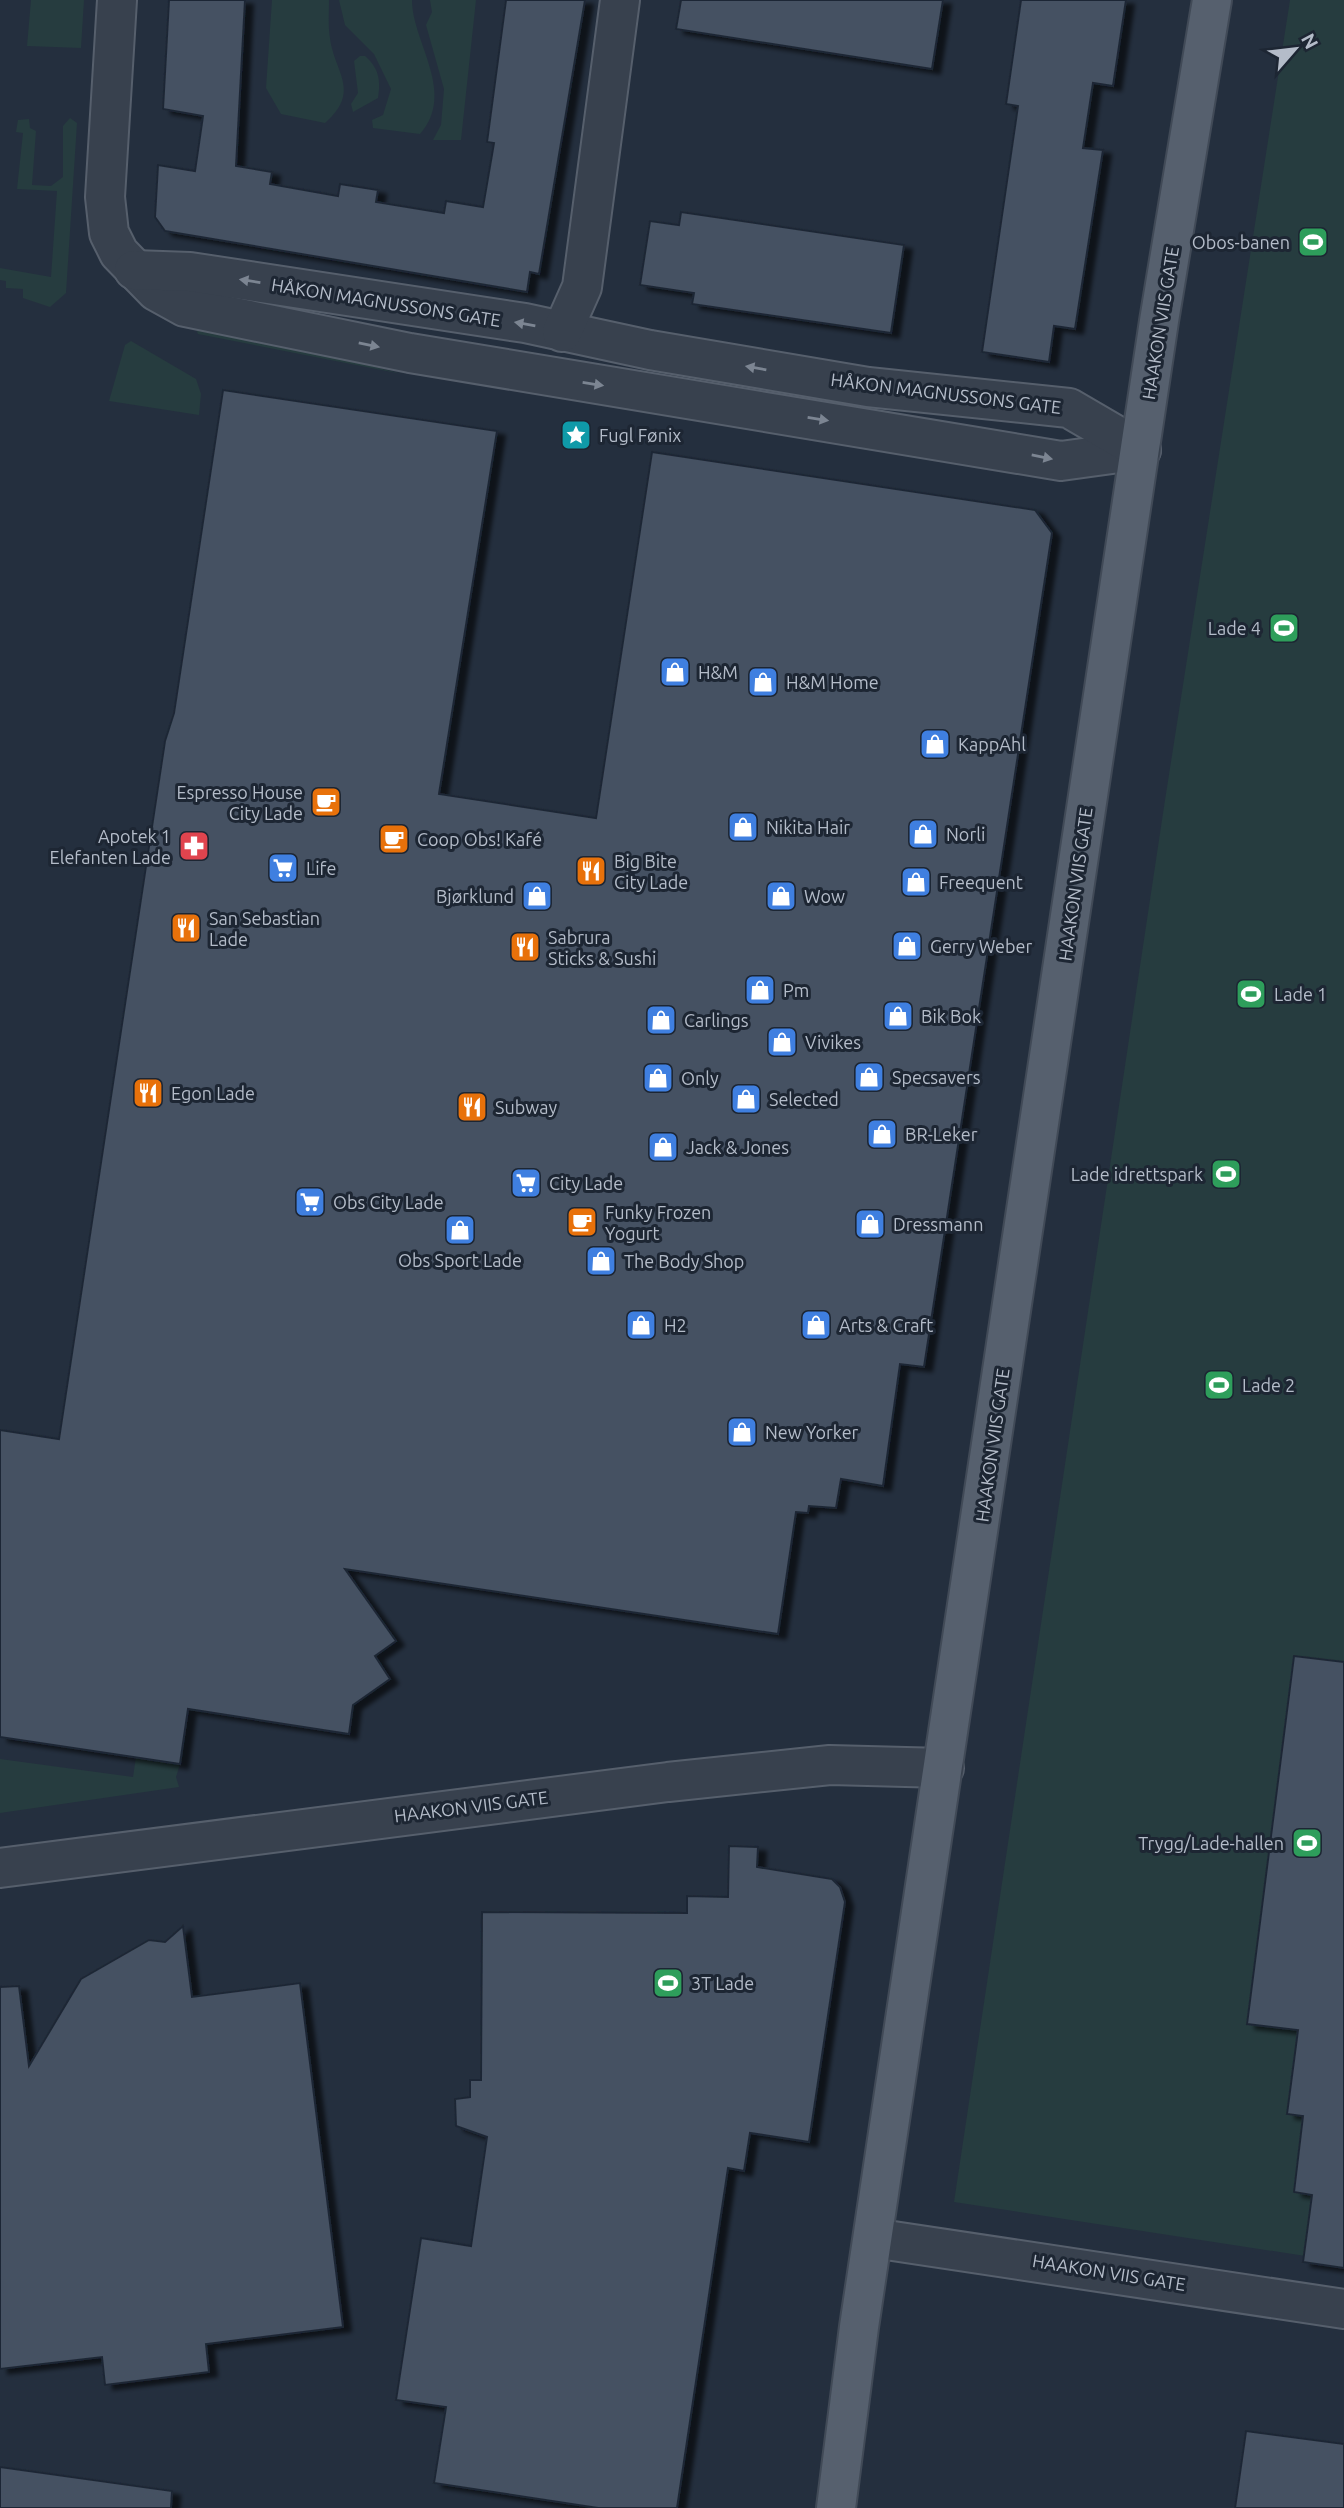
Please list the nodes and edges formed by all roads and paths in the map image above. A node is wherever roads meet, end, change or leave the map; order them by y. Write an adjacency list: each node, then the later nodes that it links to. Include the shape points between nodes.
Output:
1 (117, 0): 4 (street, via 105,197 108,233)
2 (620, 0): 5 (street, via 582,287)
3 (1212, 0): 6 (main road, HAAKON VIIS GATE)
4 (134, 270): 5 (street, HÅKON MAGNUSSONS GATE, one-way to 4, via 190,272); 6 (street, one-way to 6, via 156,291 186,307 410,353 1061,461)
5 (562, 332): 6 (street, HÅKON MAGNUSSONS GATE, one-way to 5, via 1069,408 868,387)
6 (1141, 450): 7 (main road, HAAKON VIIS GATE)
7 (944, 1768): 8 (street, HAAKON VIIS GATE, via 830,1765 708,1777); 9 (main road, HAAKON VIIS GATE)
8 (0, 1868)
9 (873, 2238): 10 (street, HAAKON VIIS GATE); 11 (main road, HAAKON VIIS GATE)
10 (1344, 2309)
11 (836, 2508)

